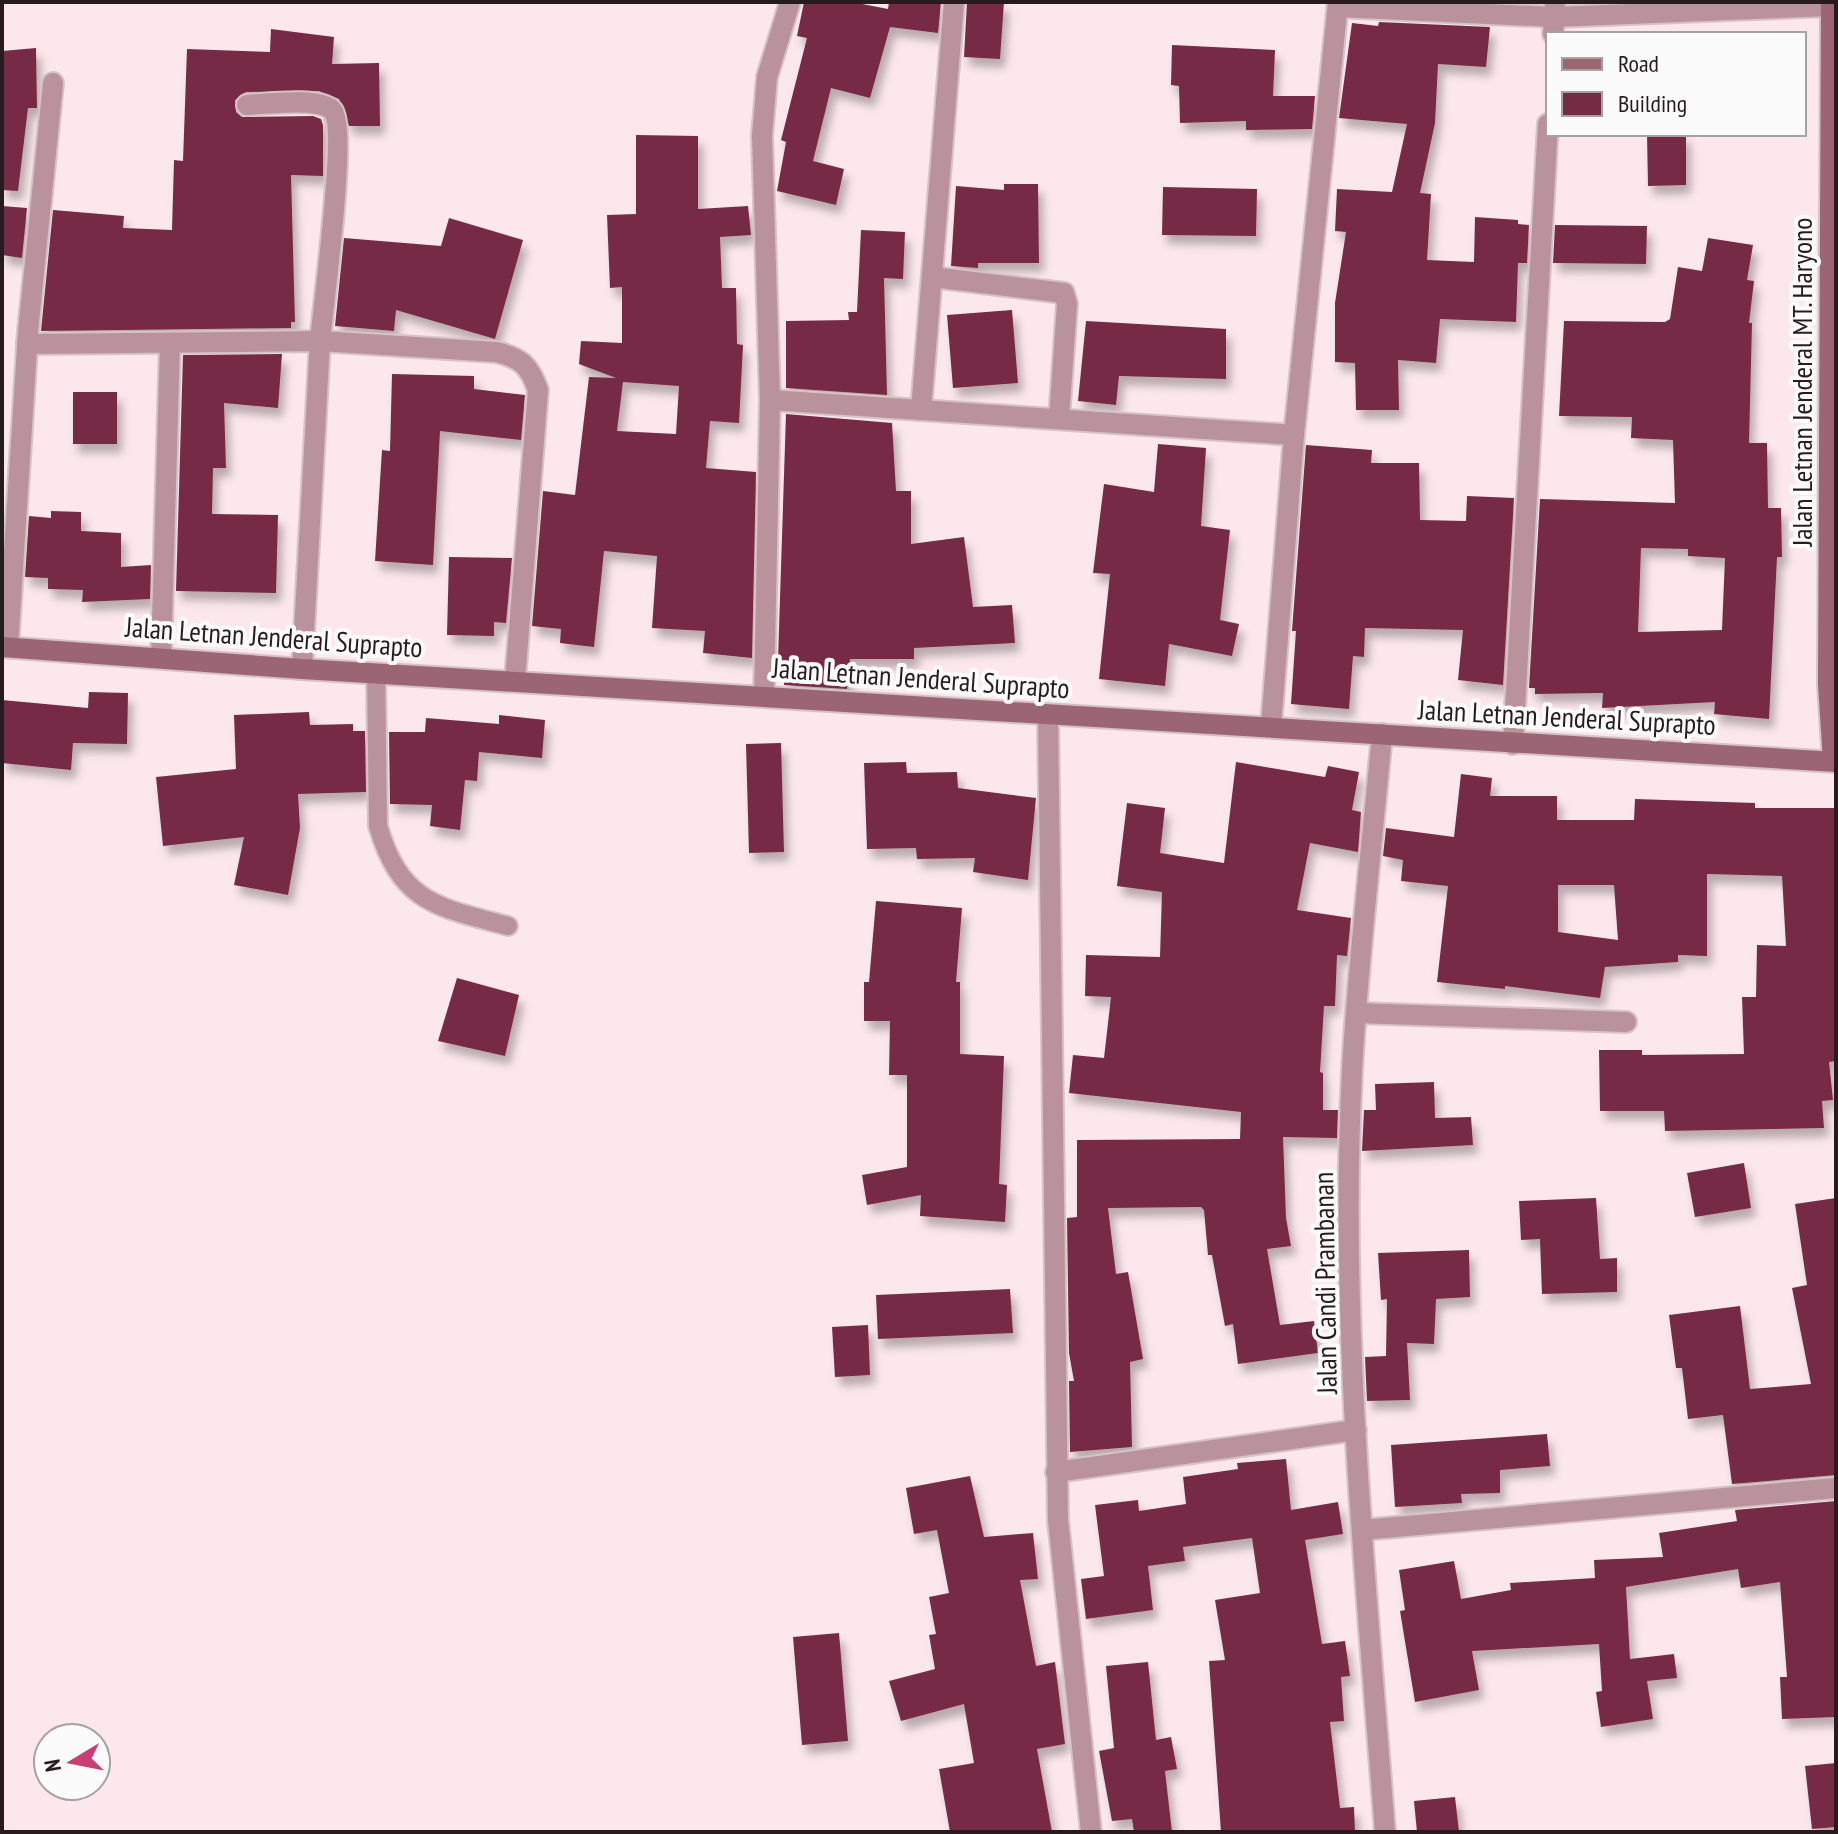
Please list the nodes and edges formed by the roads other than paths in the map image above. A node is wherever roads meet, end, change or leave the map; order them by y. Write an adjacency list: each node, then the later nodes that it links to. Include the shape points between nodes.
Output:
1 (790, 2): 13 (street, via 767,77 762,136)
2 (954, 2): 9 (street)
3 (1338, 4): 5 (street); 16 (street)
4 (1831, 4): 5 (street); 27 (main road, Jalan Letnan Jenderal MT. Haryono, via 1828,684)
5 (1554, 18)
6 (53, 83): 11 (street)
7 (247, 105): 10 (street, via 310,103 331,109 337,117 339,154)
8 (1547, 136): 26 (street)
9 (932, 277): 14 (street); 15 (street, via 1064,293)
10 (320, 341): 12 (street); 19 (street); 21 (street, via 496,352 528,366 538,390)
11 (27, 344): 12 (street); 17 (street)
12 (170, 344): 18 (street)
13 (770, 400): 14 (street); 22 (street)
14 (921, 410): 15 (street)
15 (1059, 419): 16 (street)
16 (1294, 435): 24 (street)
17 (5, 647): 18 (main road, Jalan Letnan Jenderal Suprapto)
18 (161, 657): 19 (main road, Jalan Letnan Jenderal Suprapto)
19 (302, 669): 20 (main road, Jalan Letnan Jenderal Suprapto)
20 (376, 673): 21 (main road, Jalan Letnan Jenderal Suprapto); 28 (lane, via 378,826 384,844 417,896 443,909)
21 (515, 680): 22 (main road, Jalan Letnan Jenderal Suprapto)
22 (764, 696): 23 (main road, Jalan Letnan Jenderal Suprapto)
23 (1048, 715): 24 (main road, Jalan Letnan Jenderal Suprapto); 32 (street)
24 (1271, 726): 25 (main road, Jalan Letnan Jenderal Suprapto)
25 (1382, 734): 26 (main road, Jalan Letnan Jenderal Suprapto); 29 (street, Jalan Candi Prambanan)
26 (1513, 744): 27 (main road, Jalan Letnan Jenderal Suprapto)
27 (1835, 761)
28 (508, 926)
29 (1357, 1013): 30 (street); 31 (street, Jalan Candi Prambanan, via 1351,1283)
30 (1626, 1022)
31 (1356, 1430): 32 (street); 34 (street, Jalan Candi Prambanan)
32 (1056, 1472): 35 (street)
33 (1836, 1488): 34 (street)
34 (1362, 1530): 36 (street, Jalan Candi Prambanan)
35 (1091, 1832)
36 (1385, 1832)

